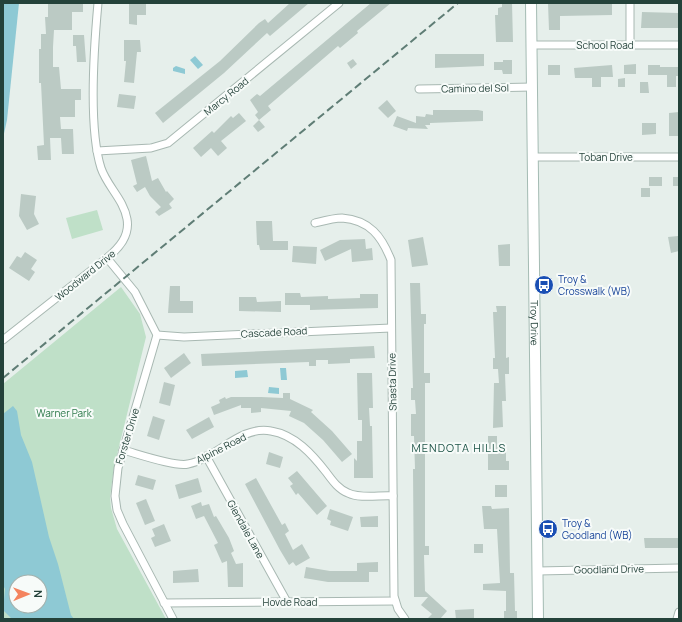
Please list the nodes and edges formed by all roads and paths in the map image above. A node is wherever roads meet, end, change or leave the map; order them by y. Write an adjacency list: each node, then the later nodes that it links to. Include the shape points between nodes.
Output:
1 (98, 3): 10 (street, Woodward Drive, via 93,101)
2 (339, 3): 10 (street, Marcy Road, via 168,143 151,148)
3 (531, 3): 5 (street, Troy Drive)
4 (630, 3): 6 (street)
5 (531, 45): 6 (street, School Road); 8 (street, Troy Drive)
6 (630, 45): 7 (street, School Road)
7 (679, 45)
8 (532, 87): 9 (street, Camino del Sol); 12 (street, Troy Drive)
9 (419, 89)
10 (97, 151): 14 (street, Woodward Drive, via 101,169 128,220 124,240)
11 (679, 156): 12 (street, Toban Drive)
12 (533, 157): 22 (street, Troy Drive)
13 (314, 223): 15 (street, Shasta Drive, via 342,218 368,226 379,235 391,260)
14 (107, 258): 16 (street, via 135,292); 17 (street, Woodward Drive)
15 (391, 328): 16 (street, Cascade Road, via 184,337); 20 (street, Shasta Drive)
16 (157, 335): 18 (street, Forster Drive)
17 (3, 340)
18 (123, 450): 19 (street, Alpine Road, via 183,465); 25 (street, Forster Drive, via 116,483 117,510)
19 (206, 456): 20 (street, Alpine Road, via 239,437 271,430 298,442 335,484 346,492 354,495); 24 (street, Glendale Lane)
20 (393, 496): 23 (street, Shasta Drive)
21 (679, 568): 22 (street, Goodland Drive)
22 (538, 571): 29 (street, Troy Drive)
23 (395, 601): 24 (street, Hovde Road); 28 (street)
24 (286, 602): 25 (street, Hovde Road)
25 (164, 603): 27 (street, Forster Drive)
26 (679, 612): 30 (street)
27 (173, 619)
28 (405, 619)
29 (538, 619)
30 (677, 619)

